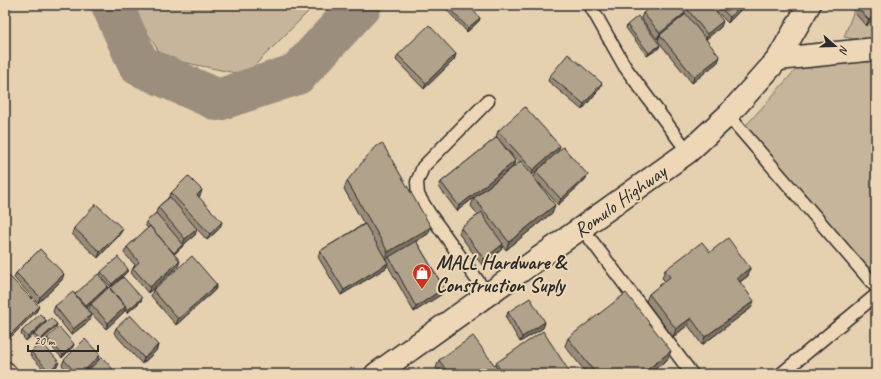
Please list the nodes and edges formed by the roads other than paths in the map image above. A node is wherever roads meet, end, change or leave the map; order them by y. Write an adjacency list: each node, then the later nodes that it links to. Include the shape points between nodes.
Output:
1 (590, 5): 7 (lane, via 625,67)
2 (809, 5): 4 (main road, Romulo Highway)
3 (876, 48): 4 (main road)
4 (778, 59): 6 (main road, Romulo Highway)
5 (488, 101): 10 (lane, via 423,167 417,182 418,195 429,213)
6 (728, 115): 7 (main road, Romulo Highway); 9 (lane)
7 (688, 152): 8 (main road, Romulo Highway)
8 (582, 228): 10 (main road, Romulo Highway); 13 (lane)
9 (876, 287)
10 (488, 295): 12 (main road, Romulo Highway)
11 (876, 295): 14 (lane)
12 (376, 374)
13 (692, 374)
14 (781, 374)

